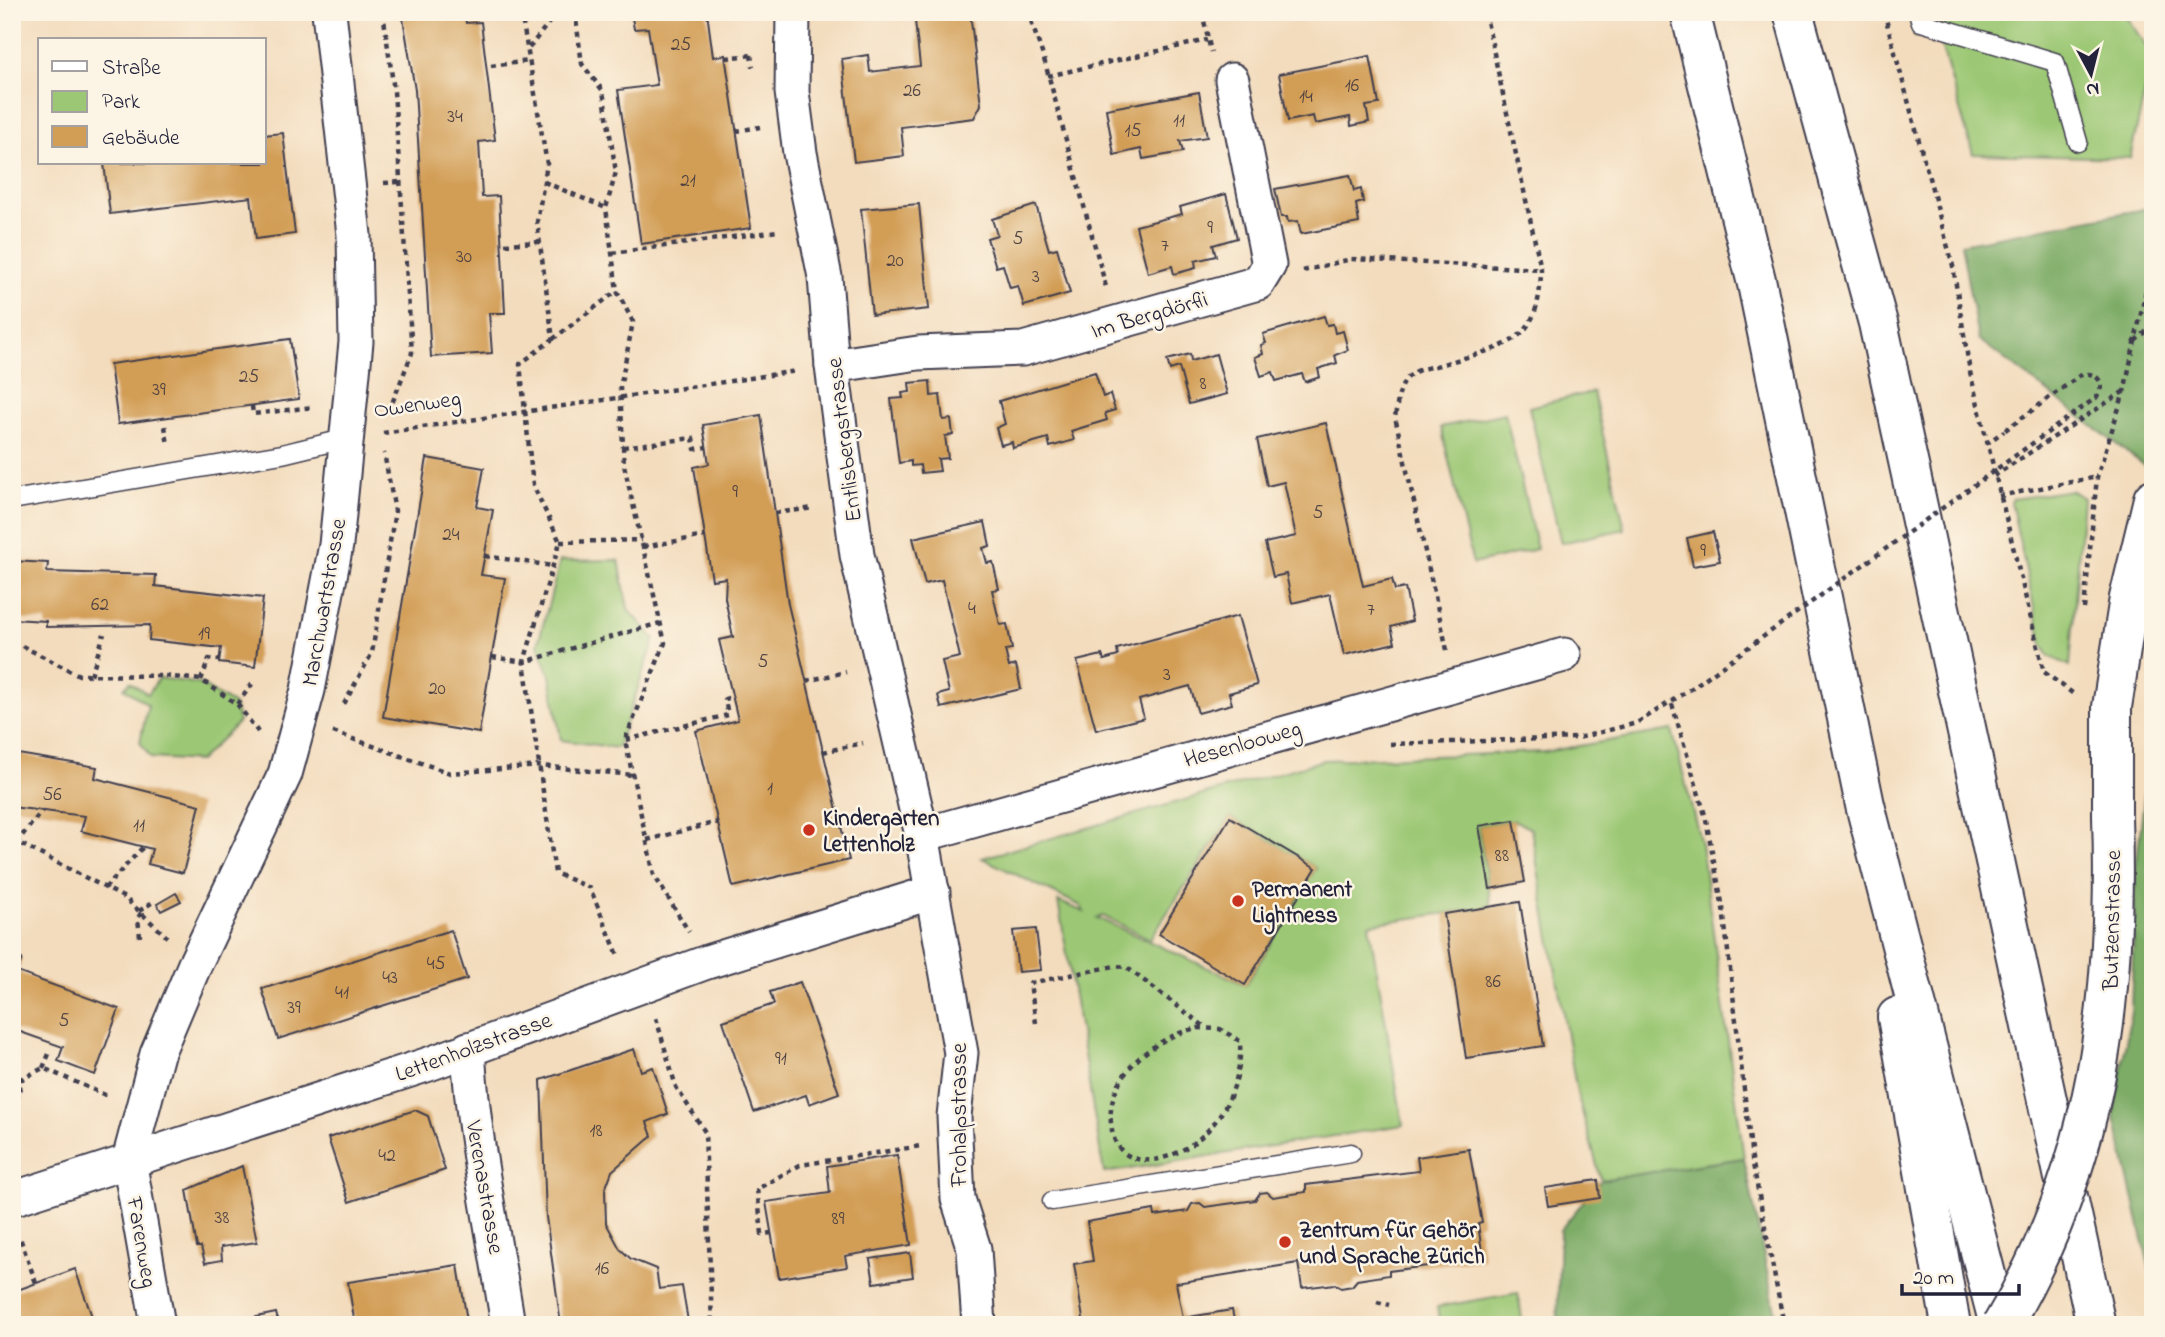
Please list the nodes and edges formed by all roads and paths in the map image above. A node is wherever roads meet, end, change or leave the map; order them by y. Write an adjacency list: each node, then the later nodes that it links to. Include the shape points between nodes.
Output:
1 (329, 12): 41 (street, Marchwartstrasse, via 354,235)
2 (383, 12): 41 (path, via 394,91 412,352)
3 (521, 12): 14 (path)
4 (557, 12): 14 (path)
5 (575, 12): 21 (path, via 582,64 603,91 614,159 616,172)
6 (793, 12): 22 (street, Entlisbergstrasse, via 792,92)
7 (1028, 12): 17 (path)
8 (1485, 12): 27 (path)
9 (1690, 12): 80 (main road, via 1757,284)
10 (1793, 12): 119 (main road, via 1878,323)
11 (1884, 12): 42 (path, via 1953,266)
12 (1918, 12): 19 (lane, via 1921,22 2055,62)
13 (1207, 40): 17 (path)
14 (528, 48): 15 (path)
15 (529, 61): 16 (path); 20 (path, via 547,163)
16 (491, 66)
17 (1048, 76): 30 (path)
18 (1232, 80): 28 (street, via 1269,265)
19 (2078, 142)
20 (544, 182): 21 (path); 23 (path, via 537,222)
21 (606, 208): 25 (path)
22 (816, 226): 25 (path); 34 (street, Entlisbergstrasse, via 831,324)
23 (539, 242): 24 (path); 32 (path)
24 (505, 244)
25 (612, 253): 29 (path)
26 (2153, 258): 33 (path)
27 (1541, 269): 28 (path, via 1351,259); 61 (path, via 1541,296 1530,326 1509,343 1412,373 1399,389 1395,417)
28 (1258, 283): 30 (street, Im Bergdörfli)
29 (617, 291): 32 (path); 36 (path, via 633,322)
30 (1116, 325): 34 (street, Im Bergdörfli, via 1023,349 918,353)
31 (2153, 326): 33 (path)
32 (553, 339): 39 (path, via 520,364)
33 (2134, 341): 35 (path)
34 (832, 366): 36 (path, Owenweg); 86 (street, Entlisbergstrasse, via 857,555)
35 (2124, 392): 46 (path); 47 (path)
36 (620, 397): 39 (path, Owenweg); 43 (path)
37 (252, 406): 38 (path, via 253,414)
38 (315, 407)
39 (525, 411): 41 (path, Owenweg); 53 (path, via 533,485)
40 (165, 426): 45 (path)
41 (364, 435): 50 (lane, Owenweg, via 282,454); 73 (path, via 395,511 372,653); 78 (street, Marchwartstrasse)
42 (1986, 444): 46 (path); 72 (path, bridge, via 2079,376 2099,378 2102,385 2097,397)
43 (623, 447): 44 (path, via 693,438 695,449); 52 (path)
44 (706, 447)
45 (169, 450)
46 (1994, 476): 48 (path)
47 (2097, 477): 48 (path); 57 (path)
48 (1999, 496): 69 (path, via 2044,672 2078,697)
49 (2153, 499): 118 (main road, Butzenstrasse, bridge, via 2129,598 2112,707 2115,896 2111,974 2096,1077 2063,1196 2030,1273)
50 (12, 500)
51 (705, 536): 54 (path)
52 (641, 540): 53 (path); 54 (path)
53 (560, 542): 56 (path)
54 (643, 547): 58 (path)
55 (485, 556): 56 (path)
56 (553, 566): 65 (path)
57 (2084, 616)
58 (660, 623): 65 (path); 75 (path, via 664,643)
59 (104, 634): 66 (path)
60 (12, 646): 66 (path, via 22,646 79,675)
61 (1448, 655)
62 (1564, 655): 86 (street, Hesenlooweg)
63 (492, 657): 65 (path)
64 (220, 660): 67 (path, via 209,659)
65 (524, 662): 77 (path)
66 (91, 675): 67 (path)
67 (201, 680): 71 (path)
68 (253, 682): 71 (path)
69 (2078, 684)
70 (732, 697): 75 (path, via 725,699 728,715)
71 (237, 704): 78 (path)
72 (1672, 704): 76 (path, via 1637,723 1578,738); 116 (path, via 1705,815 1723,908 1752,1159)
73 (342, 709)
74 (336, 720): 77 (path, via 330,731 450,773)
75 (625, 740): 79 (path)
76 (1389, 744)
77 (540, 766): 79 (path); 93 (path, via 555,873 590,888)
78 (285, 774): 92 (street, Marchwartstrasse)
79 (633, 775): 83 (path)
80 (1865, 805): 117 (main road); 118 (main road)
81 (42, 811): 84 (path)
82 (718, 822): 83 (path)
83 (646, 840): 91 (path, via 654,875)
84 (14, 844): 87 (path)
85 (143, 847): 87 (path)
86 (927, 863): 91 (street, Lettenholzstrasse); 115 (street, Frohalpstrasse, via 961,1053 954,1116 958,1199 974,1249)
87 (105, 888): 89 (path)
88 (153, 902): 89 (path)
89 (140, 912): 90 (path); 92 (path)
90 (140, 937)
91 (707, 962): 93 (street, Lettenholzstrasse)
92 (195, 964): 104 (street, Marchwartstrasse, via 157,1054)
93 (639, 986): 96 (street, Lettenholzstrasse); 114 (path, via 676,1087 705,1132)
94 (1036, 1023): 95 (path, via 1030,984 1115,967 1135,971)
95 (1206, 1027): 95 (path, via 1240,1041 1236,1080 1220,1116 1204,1136 1177,1152 1149,1160 1130,1156 1118,1147 1112,1133 1112,1103 1121,1082 1141,1056 1163,1039)
96 (468, 1049): 104 (street, Lettenholzstrasse); 113 (street, Verenastrasse, via 479,1159)
97 (49, 1054): 98 (path)
98 (43, 1068): 100 (path); 101 (path)
99 (12, 1071): 100 (path)
100 (23, 1079): 105 (path)
101 (117, 1100)
102 (926, 1145): 107 (path, via 800,1165 757,1189 762,1234)
103 (1351, 1153): 106 (lane)
104 (128, 1160): 105 (street, Lettenholzstrasse); 112 (street, Farenweg)
105 (13, 1185)
106 (1052, 1201)
107 (772, 1233)
108 (12, 1240): 109 (path, via 20,1238)
109 (36, 1283)
110 (1377, 1302): 111 (path)
111 (1389, 1305)
112 (158, 1325)
113 (508, 1325)
114 (712, 1325)
115 (979, 1325)
116 (1784, 1325)
117 (1951, 1325)
118 (2001, 1325)
119 (2096, 1325)

